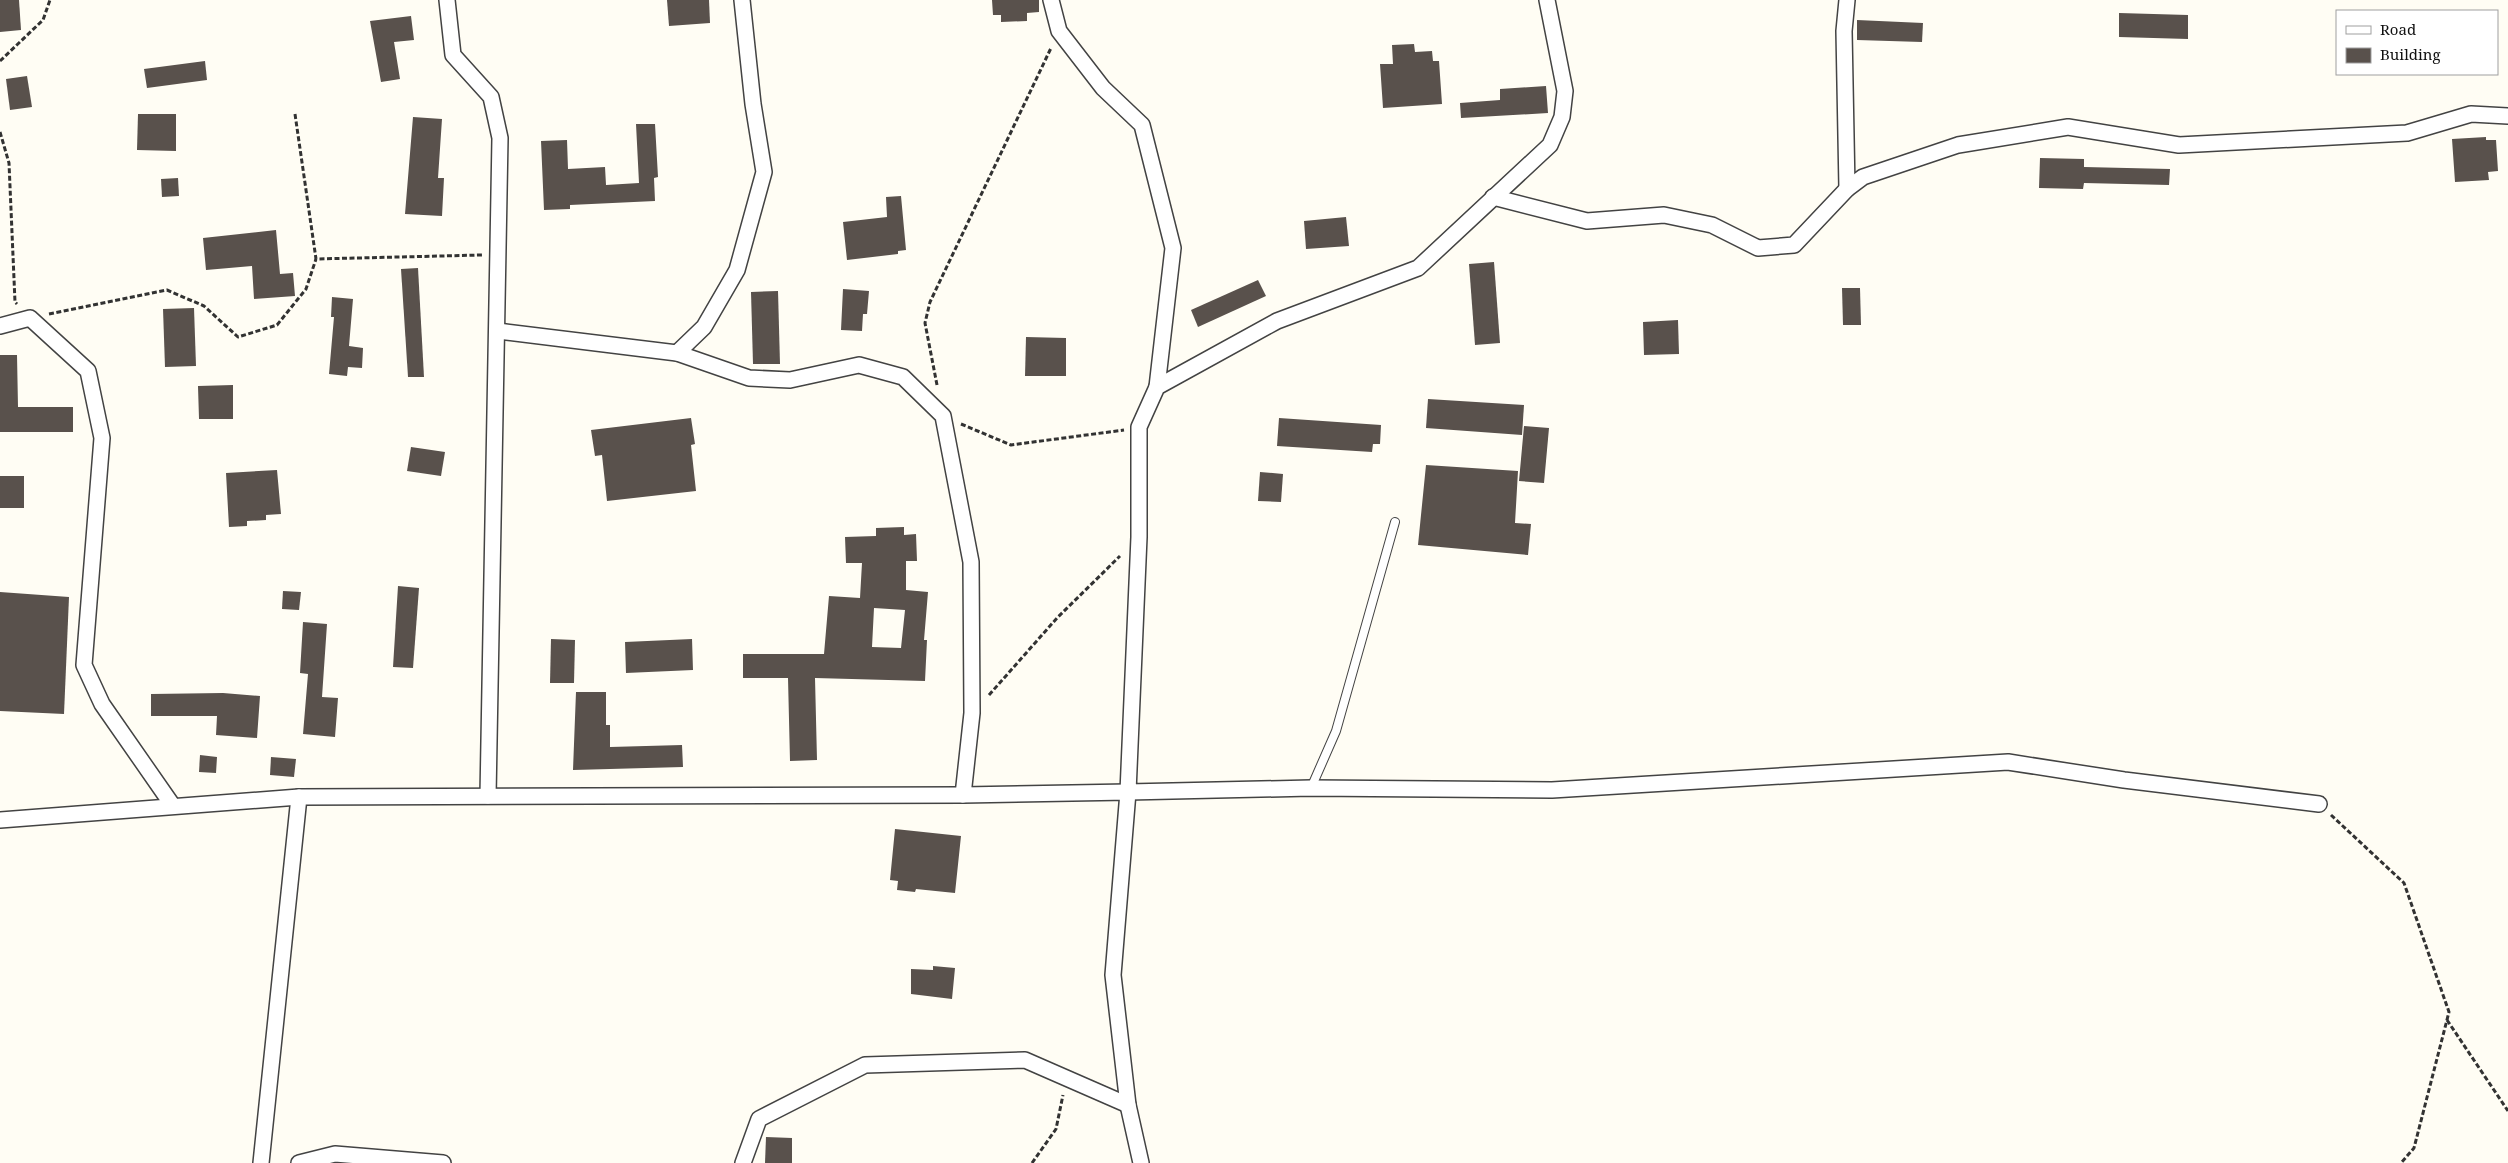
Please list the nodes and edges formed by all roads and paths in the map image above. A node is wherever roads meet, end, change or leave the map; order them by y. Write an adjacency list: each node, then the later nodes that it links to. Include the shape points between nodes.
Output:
1 (50, 0): 8 (path, via 43,20)
2 (447, 0): 14 (street, via 453,56 491,96 500,138)
3 (742, 0): 19 (street, via 764,172 738,270 704,327)
4 (1051, 0): 7 (street)
5 (1547, 0): 13 (street, via 1565,91 1562,118 1550,145)
6 (1848, 0): 12 (street, via 1844,31)
7 (1059, 31): 20 (street, via 1103,88 1142,124 1173,248); 21 (path, via 930,302 925,323)
8 (0, 61)
9 (295, 114): 15 (path)
10 (2508, 116): 12 (street, via 2471,114 2407,133 2179,145 2068,127 1958,145 1863,176)
11 (0, 132): 16 (path, via 9,162 15,302)
12 (1847, 190): 13 (street, via 1794,245 1758,248 1712,226 1664,215 1587,221)
13 (1492, 197): 20 (street, via 1418,268 1277,320)
14 (498, 254): 15 (path); 18 (street)
15 (316, 259): 16 (path, via 306,289 277,325 238,337 204,306 167,290)
16 (30, 318): 17 (street); 33 (street, via 88,371 102,438 84,665 102,704)
17 (0, 326)
18 (498, 331): 19 (street); 30 (street)
19 (677, 353): 22 (street, via 749,378 790,380 859,365 903,377)
20 (1156, 387): 23 (street)
21 (938, 388)
22 (943, 416): 23 (path, via 1011,446); 26 (street, via 970,562)
23 (1139, 428): 25 (street)
24 (1395, 522): 27 (lane, via 1336,731)
25 (1138, 538): 26 (path, via 1057,618); 28 (street)
26 (972, 713): 29 (street)
27 (1311, 788): 28 (street); 32 (street, via 1552,790 2008,762)
28 (1128, 792): 29 (street); 37 (street, via 1113,976)
29 (963, 795): 30 (street)
30 (488, 796): 31 (street)
31 (298, 797): 33 (street); 39 (street)
32 (2319, 804): 35 (path, via 2404,883 2449,1012)
33 (173, 806): 34 (street)
34 (0, 820)
35 (2447, 1020): 38 (path); 45 (path, via 2414,1148)
36 (1066, 1078): 37 (street); 42 (street, via 1026,1060 865,1065 759,1119); 43 (path, via 1056,1129)
37 (1128, 1105): 44 (street)
38 (2508, 1111)
39 (261, 1163)
40 (299, 1163): 41 (street, via 335,1154)
41 (443, 1163)
42 (743, 1163)
43 (1032, 1163)
44 (1141, 1163)
45 (2401, 1163)

